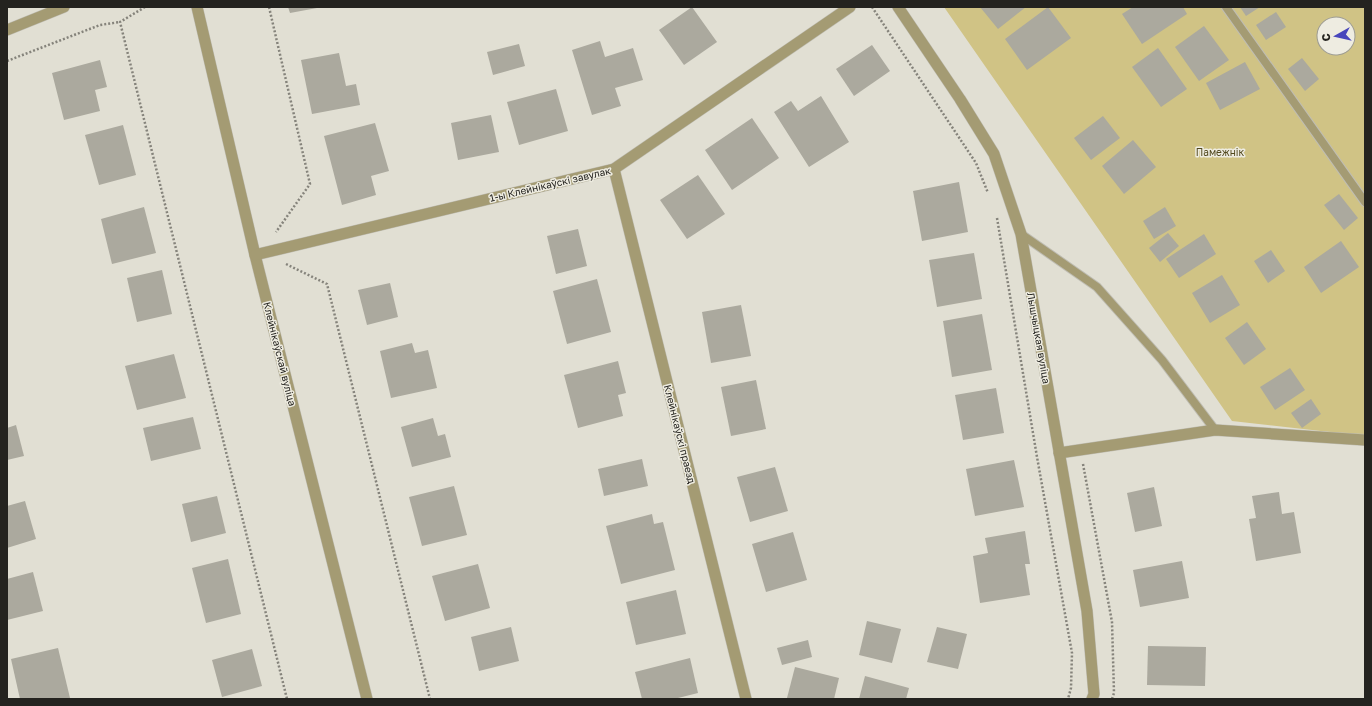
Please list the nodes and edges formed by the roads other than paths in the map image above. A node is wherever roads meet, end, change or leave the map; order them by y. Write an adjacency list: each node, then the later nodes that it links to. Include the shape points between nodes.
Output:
1 (64, 7): 6 (street)
2 (197, 7): 10 (street, Клейнікаўскай вуліца)
3 (850, 7): 7 (street, 1-ы Клейнікаўскі завулак)
4 (898, 7): 9 (street, Лышчыцкая вуліца, via 994,154)
5 (1226, 7): 8 (lane)
6 (7, 30)
7 (614, 169): 10 (street, 1-ы Клейнікаўскі завулак); 15 (street, Клейнікаўскі праезд)
8 (1365, 202)
9 (1020, 234): 11 (lane, via 1097,287 1162,360); 13 (street, Лышчыцкая вуліца)
10 (255, 255): 14 (street, Клейнікаўскай вуліца)
11 (1215, 430): 12 (street); 13 (street)
12 (1365, 440)
13 (1059, 453): 16 (street, Лышчыцкая вуліца, via 1087,611 1094,694)
14 (367, 699)
15 (746, 699)
16 (1092, 699)

